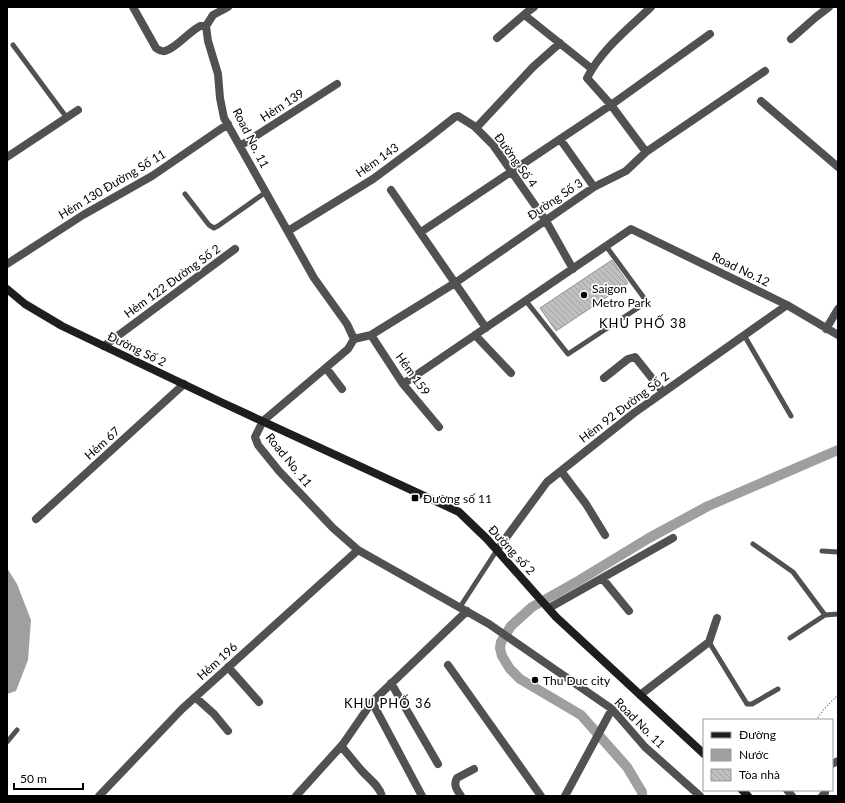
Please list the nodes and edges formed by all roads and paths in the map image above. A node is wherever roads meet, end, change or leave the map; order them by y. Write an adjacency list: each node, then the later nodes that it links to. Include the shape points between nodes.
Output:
1 (134, 7): 7 (street, via 160,51 173,47 196,28)
2 (228, 7): 7 (street, via 213,15)
3 (534, 7): 6 (street)
4 (651, 7): 13 (street, via 608,48)
5 (829, 7): 10 (street)
6 (526, 13): 9 (street); 11 (street, via 527,17)
7 (206, 26): 20 (street, Road No. 11, via 218,74 224,118)
8 (710, 34): 17 (street)
9 (497, 38)
10 (791, 39)
11 (560, 43): 13 (street); 21 (street, via 533,67)
12 (13, 45): 19 (lane)
13 (592, 68): 17 (street, via 587,78)
14 (765, 71): 24 (street, Đường Số 3)
15 (337, 84): 23 (street, Hẻm 139)
16 (762, 101): 26 (street)
17 (611, 105): 22 (street); 24 (street)
18 (78, 110): 19 (street)
19 (67, 118): 25 (street)
20 (228, 124): 23 (street, Road No. 11); 37 (street, Hẻm 130 Đường Số 11, via 152,176 83,215)
21 (476, 128): 27 (street, Đường Số 4, via 493,145); 33 (street, Hẻm 143, via 460,117 455,117 373,179)
22 (560, 139): 27 (street); 28 (street)
23 (240, 146): 30 (street, Road No. 11)
24 (646, 152): 28 (street, Đường Số 3, via 626,171)
25 (7, 157)
26 (838, 167)
27 (511, 172): 32 (street, Đường Số 4); 34 (street)
28 (594, 187): 32 (street, Đường Số 3)
29 (391, 190): 34 (street)
30 (266, 192): 31 (lane, via 214,228); 33 (street, Road No. 11)
31 (185, 194)
32 (546, 221): 38 (street, Đường Số 4); 39 (street, Đường Số 3)
33 (288, 231): 50 (street, Road No. 11, via 314,278 347,324)
34 (421, 232): 39 (street)
35 (606, 246): 38 (street); 41 (lane, via 648,302 568,354); 42 (street, Road No.12, via 631,229)
36 (235, 249): 51 (street, Hẻm 122 Đường Số 2)
37 (7, 264)
38 (572, 269): 41 (street)
39 (455, 282): 44 (street); 46 (street, Đường Số 3)
40 (7, 289): 51 (street, Đường Số 2, via 38,312)
41 (526, 301): 44 (street)
42 (787, 305): 45 (street, Road No.12); 48 (street, Hẻm 92 Đường Số 2)
43 (838, 309): 45 (street)
44 (486, 328): 47 (street)
45 (826, 329): 49 (street, Road No.12)
46 (371, 335): 50 (street, Đường Số 3); 56 (street, Hẻm 159)
47 (476, 335): 53 (street); 56 (street)
48 (744, 335): 58 (street, Hẻm 92 Đường Số 2); 59 (lane)
49 (838, 335)
50 (354, 339): 52 (street, Road No. 11, via 348,349)
51 (104, 346): 55 (street, Đường Số 2)
52 (326, 368): 57 (street); 60 (street, Road No. 11)
53 (511, 373)
54 (604, 378): 58 (street, via 628,359 635,357)
55 (184, 384): 60 (street, Đường Số 2); 63 (street, Hẻm 67)
56 (403, 384): 61 (street, Hẻm 159)
57 (342, 389)
58 (663, 392): 62 (street, Hẻm 92 Đường Số 2)
59 (791, 416)
60 (263, 421): 67 (street, Road No. 11, via 254,437 258,445 332,528); 68 (street, Đường số 2, via 459,512)
61 (439, 427)
62 (561, 471): 64 (street); 68 (street, Hẻm 92 Đường Số 2, via 547,482)
63 (36, 519)
64 (605, 535)
65 (673, 538): 71 (street)
66 (753, 544): 76 (lane, via 793,572)
67 (358, 550): 73 (street, Road No. 11); 81 (street, Hẻm 196)
68 (497, 550): 72 (street, Đường số 2); 73 (lane)
69 (822, 551): 70 (lane)
70 (838, 552)
71 (602, 578): 72 (street); 74 (street)
72 (549, 608): 84 (street, Đường số 2)
73 (463, 609): 82 (street); 89 (street, Road No. 11, via 494,627)
74 (630, 611)
75 (838, 614): 76 (lane)
76 (825, 615): 78 (lane)
77 (717, 618): 79 (street)
78 (790, 638)
79 (709, 642): 83 (lane, via 746,704 752,704); 84 (street)
80 (448, 665): 103 (street)
81 (228, 667): 86 (street, Hẻm 196); 87 (street)
82 (391, 683): 88 (street); 96 (street)
83 (778, 689)
84 (640, 695): 95 (street, Đường số 2)
85 (838, 695): 90 (path)
86 (195, 696): 92 (street); 98 (street, Hẻm 196)
87 (259, 702)
88 (372, 702): 94 (street); 101 (street)
89 (612, 709): 104 (street); 105 (street, Road No. 11, via 645,747)
90 (817, 719)
91 (17, 730): 93 (lane)
92 (228, 731)
93 (7, 742)
94 (342, 746): 99 (street); 100 (street, via 376,785)
95 (703, 753)
96 (438, 764)
97 (474, 769): 102 (street, via 456,780 456,787)
98 (99, 796)
99 (296, 796)
100 (382, 796)
101 (422, 796)
102 (461, 796)
103 (541, 796)
104 (565, 796)
105 (700, 796)

